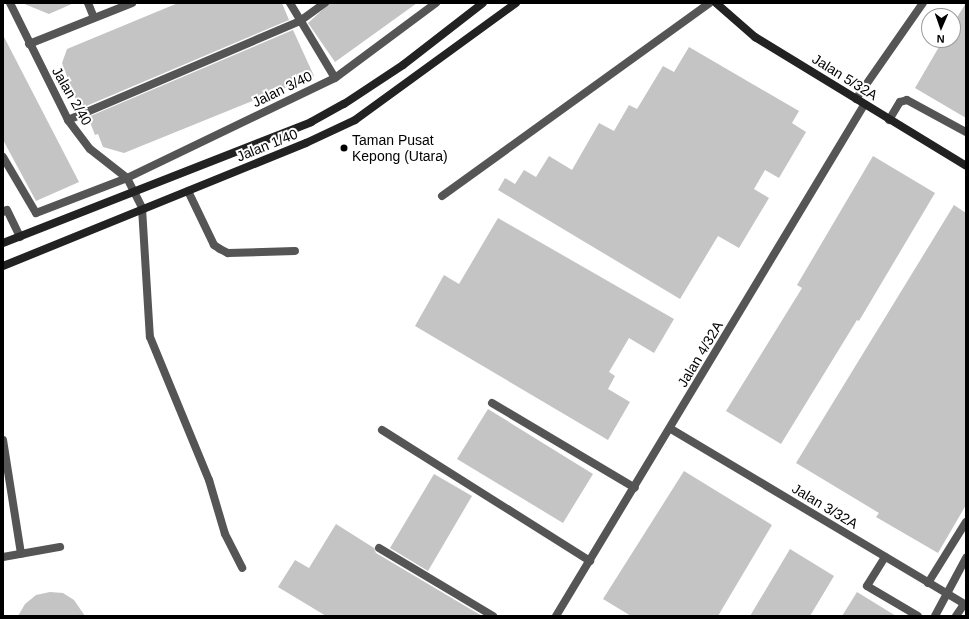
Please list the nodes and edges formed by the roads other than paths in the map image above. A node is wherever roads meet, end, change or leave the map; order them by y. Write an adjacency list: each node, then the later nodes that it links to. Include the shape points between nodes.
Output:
1 (10, 3): 14 (street, Jalan 2/40)
2 (88, 3): 12 (street)
3 (132, 3): 12 (street)
4 (290, 3): 13 (street)
5 (325, 3): 13 (street)
6 (436, 3): 15 (street, Jalan 3/40)
7 (483, 3): 25 (main road, Jalan 1/40, via 403,65 337,107 267,141)
8 (516, 3): 24 (main road, Jalan 1/40, via 355,120)
9 (710, 3): 26 (street)
10 (716, 3): 16 (main road, Jalan 5/32A, via 755,37)
11 (923, 3): 16 (street)
12 (94, 18): 14 (street)
13 (300, 21): 15 (street); 18 (street)
14 (29, 44): 18 (street, Jalan 2/40)
15 (335, 78): 23 (street, Jalan 3/40)
16 (856, 99): 17 (main road, Jalan 5/32A)
17 (864, 105): 19 (main road, Jalan 5/32A); 34 (street, Jalan 4/32A)
18 (68, 120): 23 (street, Jalan 2/40, via 90,149)
19 (889, 120): 20 (street, via 900,102 907,100); 22 (main road, Jalan 5/32A)
20 (966, 132)
21 (3, 157): 23 (street, Jalan 3/40, via 36,213)
22 (966, 166)
23 (127, 178): 25 (street, Jalan 2/40)
24 (188, 191): 27 (main road, Jalan 1/40); 31 (street, via 214,245 220,249 228,253)
25 (134, 192): 27 (street, Jalan 2/40); 29 (main road, Jalan 1/40)
26 (442, 196)
27 (142, 208): 32 (main road, Jalan 1/40); 46 (street, via 150,337 209,480 225,534)
28 (3, 212): 29 (street, via 7,210)
29 (20, 237): 30 (main road, Jalan 1/40)
30 (3, 243)
31 (295, 251)
32 (3, 266)
33 (492, 403): 37 (street)
34 (670, 429): 37 (street, Jalan 4/32A); 43 (street, Jalan 3/32A)
35 (382, 430): 45 (street)
36 (3, 440): 41 (street)
37 (635, 488): 45 (street, Jalan 4/32A)
38 (966, 522): 49 (street)
39 (60, 547): 41 (street)
40 (379, 548): 52 (street)
41 (21, 554): 42 (street)
42 (3, 557)
43 (885, 557): 49 (street, Jalan 3/32A); 54 (street, via 867,586)
44 (966, 558): 47 (street)
45 (590, 562): 53 (street, Jalan 4/32A)
46 (242, 568)
47 (958, 571): 48 (street); 50 (street)
48 (966, 576)
49 (928, 583): 50 (street, Jalan 3/32A)
50 (947, 594): 51 (street, Jalan 3/32A); 55 (street)
51 (965, 605): 56 (street)
52 (493, 616)
53 (556, 616)
54 (918, 616)
55 (935, 616)
56 (956, 616)

